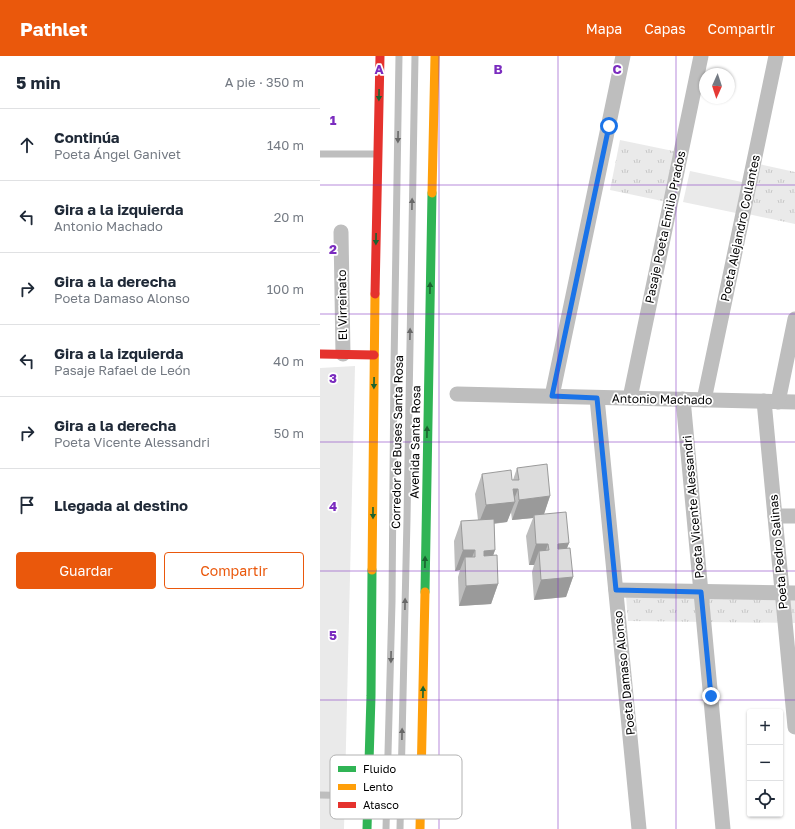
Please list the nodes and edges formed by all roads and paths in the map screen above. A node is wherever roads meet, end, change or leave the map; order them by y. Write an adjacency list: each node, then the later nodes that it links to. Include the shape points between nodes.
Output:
1 (380, 56): 9 (main road, one-way to 9)
2 (399, 56): 30 (lane, Corredor de Buses Santa Rosa, one-way to 30)
3 (415, 56): 31 (lane, Corredor de Buses Santa Rosa, one-way to 3)
4 (435, 56): 32 (main road, Avenida Santa Rosa, one-way to 4)
5 (623, 56): 16 (street)
6 (701, 56): 18 (street, Pasaje Poeta Emilio Prados)
7 (776, 56): 20 (street, Poeta Alejandro Collantes)
8 (320, 154): 9 (lane)
9 (378, 154): 14 (main road, one-way to 14)
10 (340, 232): 13 (street, El Virreinato)
11 (795, 319): 21 (street, Poeta Pedro Salinas)
12 (320, 354): 13 (main road)
13 (343, 354): 14 (main road)
14 (374, 354): 29 (main road, one-way to 29)
15 (457, 394): 16 (street, Antonio Machado)
16 (552, 396): 17 (street, Antonio Machado)
17 (597, 398): 18 (street, Antonio Machado); 25 (street, Poeta Damaso Alonso)
18 (630, 398): 19 (street, Antonio Machado)
19 (683, 400): 20 (street, Antonio Machado); 26 (street, Poeta Vicente Alessandri)
20 (704, 400): 21 (street, Antonio Machado)
21 (771, 402): 22 (street, Antonio Machado); 23 (street, Poeta Pedro Salinas)
22 (795, 402)
23 (775, 516): 24 (street); 27 (street, Poeta Pedro Salinas)
24 (795, 516)
25 (616, 590): 26 (street); 43 (street, Poeta Damaso Alonso)
26 (701, 592): 27 (street); 44 (street, Poeta Vicente Alessandri)
27 (789, 593): 28 (street, Poeta Pedro Salinas)
28 (795, 727)
29 (369, 755)
30 (388, 755)
31 (402, 755)
32 (421, 755)
33 (320, 795): 34 (lane)
34 (330, 795)
35 (367, 819): 39 (main road)
36 (386, 819): 40 (lane, Corredor de Buses Santa Rosa, one-way to 40)
37 (400, 819): 41 (lane, Corredor de Buses Santa Rosa, one-way to 37)
38 (420, 819): 42 (main road, Avenida Santa Rosa, one-way to 38)
39 (367, 829)
40 (386, 829)
41 (400, 829)
42 (420, 829)
43 (639, 829)
44 (723, 829)

